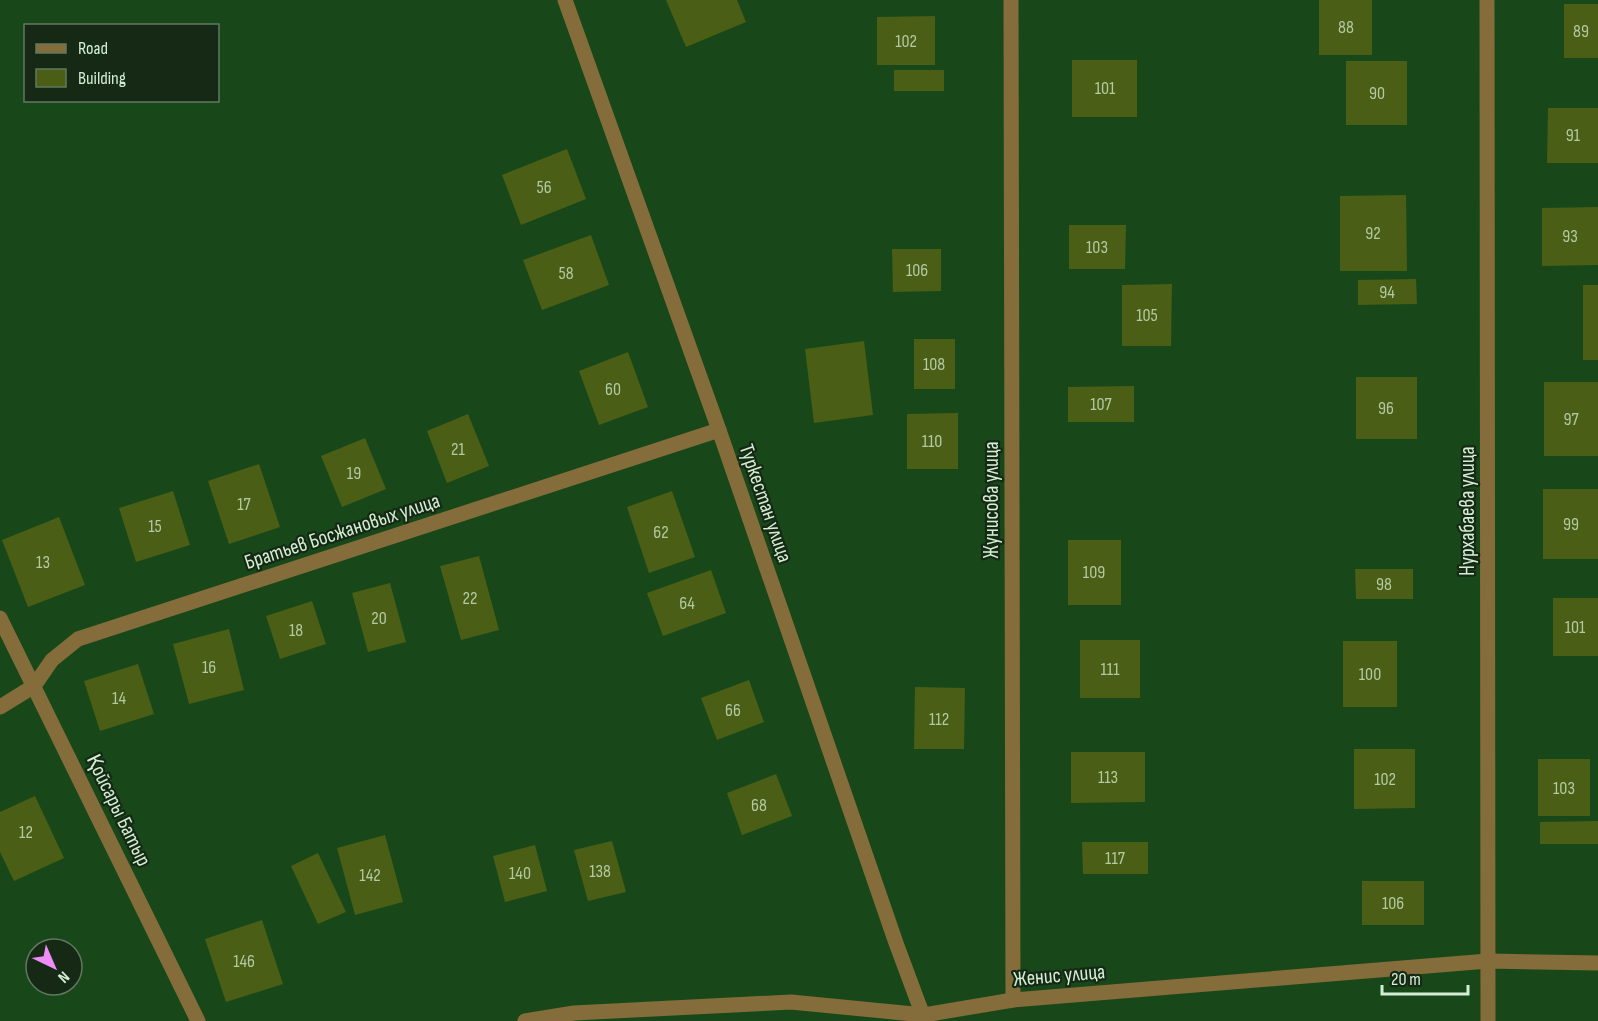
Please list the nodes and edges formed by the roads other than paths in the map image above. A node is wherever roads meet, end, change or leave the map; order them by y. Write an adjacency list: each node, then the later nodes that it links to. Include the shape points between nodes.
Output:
1 (565, 0): 4 (street, Туркестан улица)
2 (1011, 0): 10 (street, Жунисова улица)
3 (1487, 0): 8 (street, Нурхабаева улица)
4 (719, 430): 6 (street, Братьев Босжановых улица, via 78,639 52,660); 11 (street, Туркестан улица)
5 (0, 618): 6 (street, Қойсары Батыр)
6 (34, 686): 7 (street, Братьев Босжановых улица); 12 (street, Қойсары Батыр)
7 (0, 707)
8 (1488, 961): 9 (street, Женис улица); 10 (street, Женис улица); 14 (street, Нурхабаева улица)
9 (1598, 963)
10 (1013, 999): 11 (street, Женис улица)
11 (925, 1018): 13 (street, Женис улица, via 791,1002 574,1013)
12 (198, 1021)
13 (525, 1021)
14 (1488, 1021)

